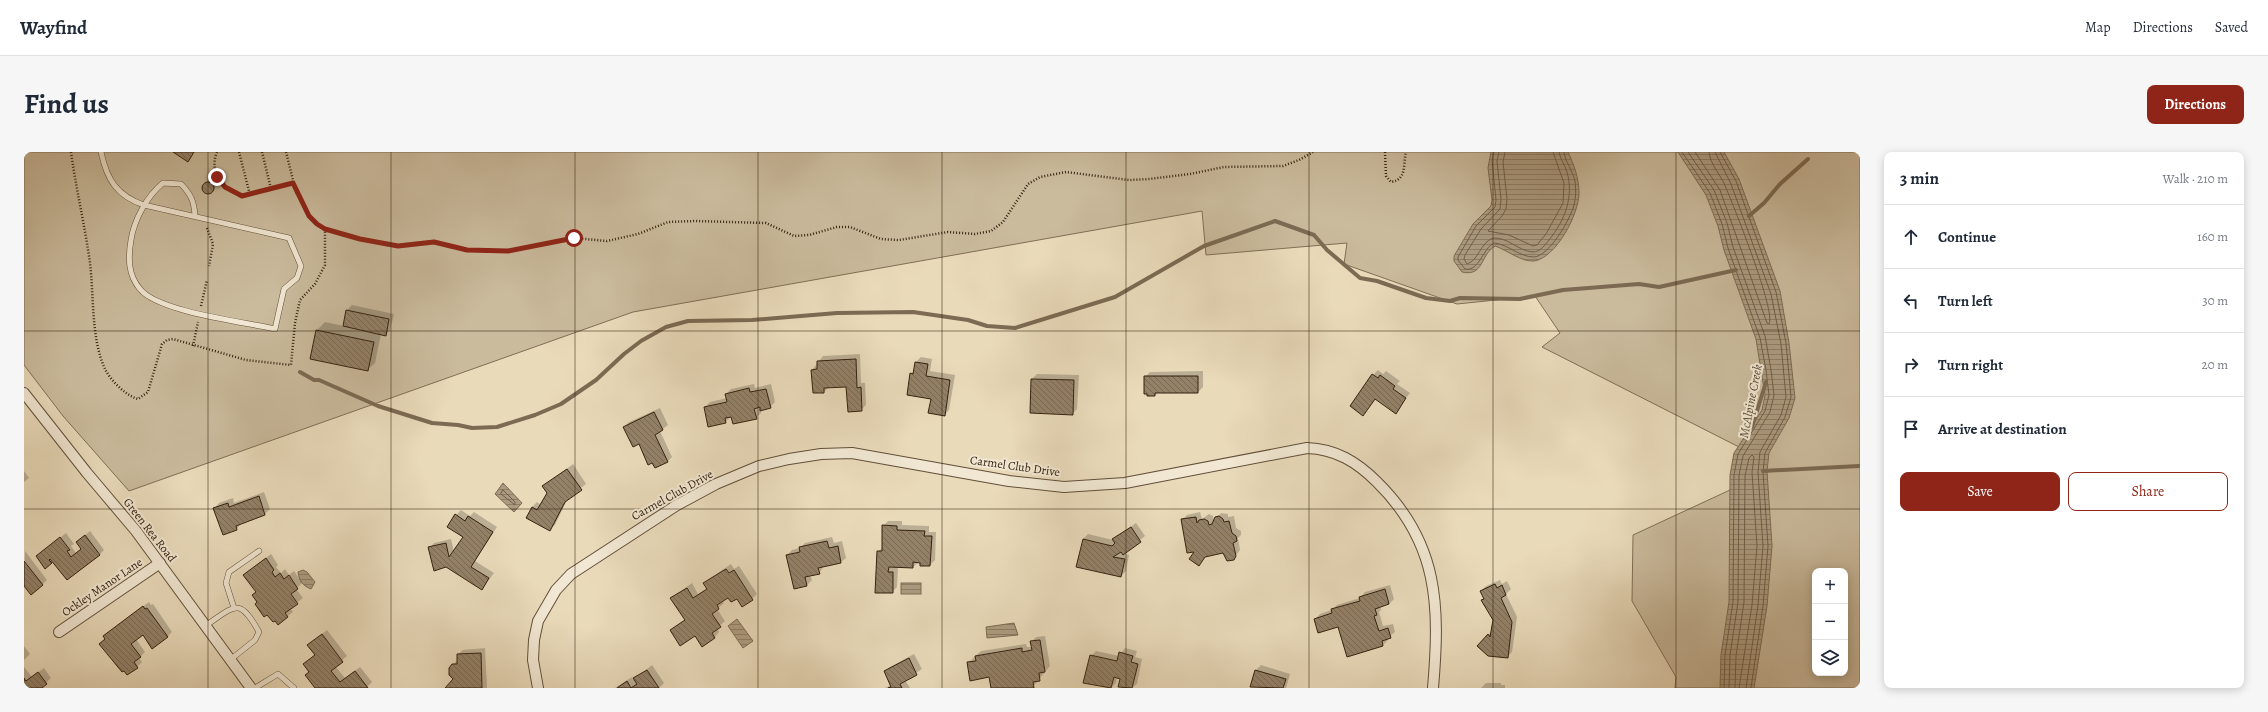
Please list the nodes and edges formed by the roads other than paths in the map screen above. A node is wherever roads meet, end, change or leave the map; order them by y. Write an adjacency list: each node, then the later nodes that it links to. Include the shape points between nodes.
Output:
1 (101, 152): 2 (lane, via 104,164 118,190 127,199)
2 (144, 205): 3 (lane); 3 (lane, via 154,190 163,183 181,184 190,192); 3 (lane, via 131,237 128,256 134,280 140,290 165,306 276,329 284,289 297,278 301,266 289,238)
3 (195, 216)
4 (24, 393): 6 (street, Green Rea Road)
5 (259, 552): 7 (lane, via 229,572 226,583)
6 (160, 563): 8 (street, Green Rea Road); 9 (street, Ockley Manor Lane)
7 (234, 608): 8 (lane); 10 (lane, via 239,607 246,611 259,632 255,640)
8 (205, 626): 10 (street, Green Rea Road)
9 (59, 632)
10 (230, 660): 11 (street, Green Rea Road)
11 (251, 688)
12 (255, 688): 13 (lane, via 278,674)
13 (294, 688)
14 (538, 688): 15 (street, Carmel Club Drive, via 533,660 538,621 556,590 571,574 676,505 759,466 814,455 852,453 1009,481 1064,486 1125,483 1307,448 1323,449 1352,461 1385,490 1410,523 1422,546 1434,591 1437,620)
15 (1433, 688)

